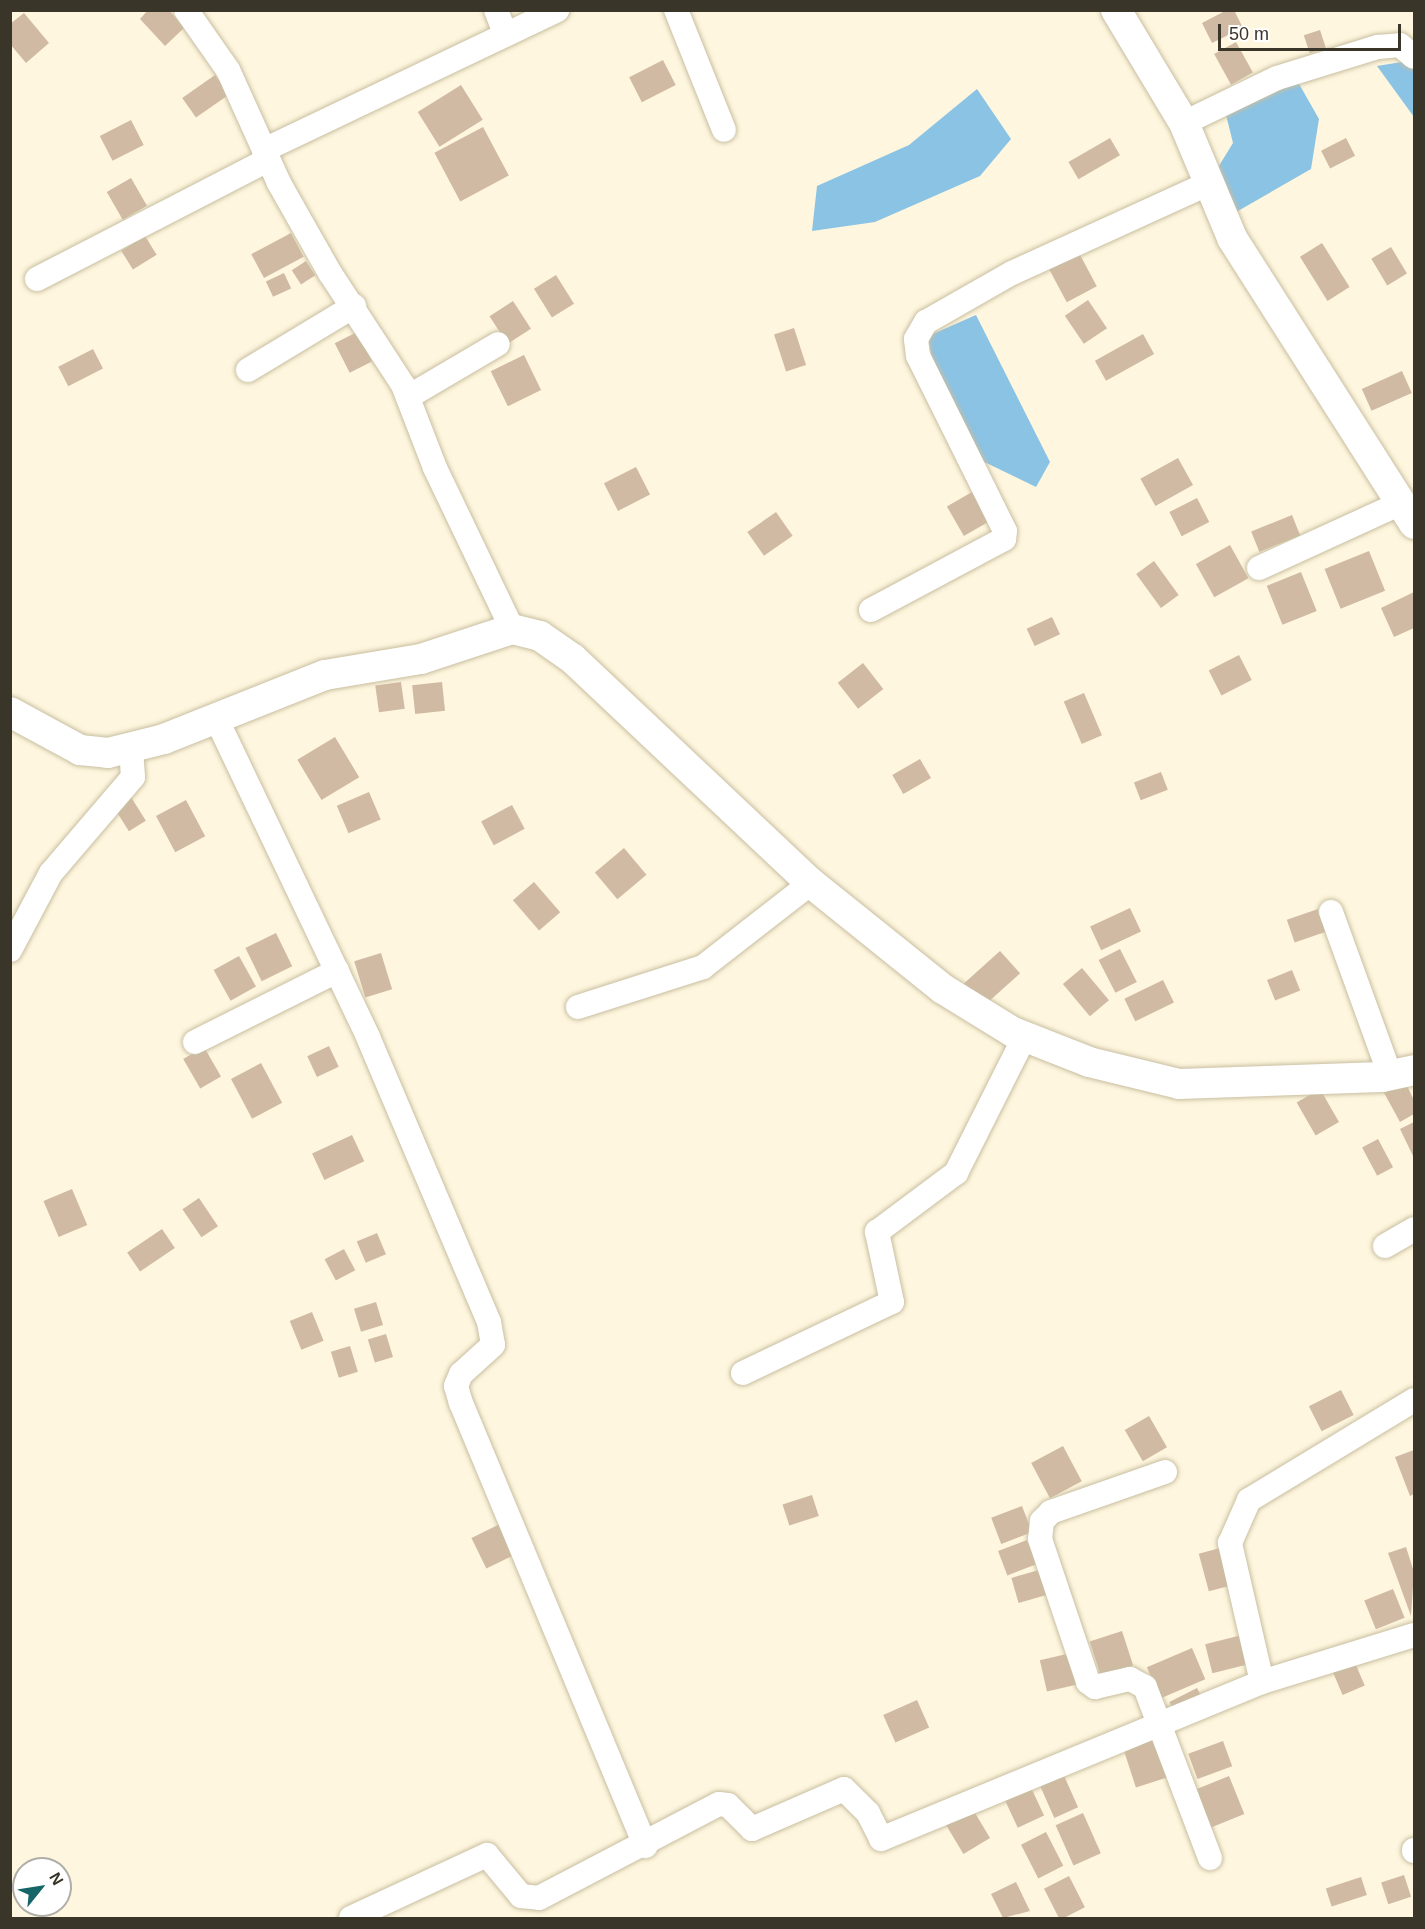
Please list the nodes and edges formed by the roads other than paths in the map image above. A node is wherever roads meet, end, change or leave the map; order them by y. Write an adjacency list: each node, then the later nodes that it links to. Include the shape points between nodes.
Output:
1 (186, 10): 10 (street, via 228,70)
2 (496, 10): 6 (street)
3 (557, 10): 6 (street)
4 (676, 10): 9 (street)
5 (1116, 10): 8 (street)
6 (505, 34): 10 (street)
7 (1414, 57): 8 (street, via 1400,45 1378,47 1277,78)
8 (1184, 123): 11 (street)
9 (724, 130)
10 (266, 155): 12 (street); 13 (street)
11 (1207, 184): 17 (street, via 1232,238); 19 (street, via 1012,273 926,322 916,339 918,356 1005,531 1004,539)
12 (37, 279)
13 (354, 306): 15 (street); 16 (street)
14 (498, 344): 16 (street)
15 (248, 370)
16 (408, 397): 20 (street, via 435,468)
17 (1408, 513): 18 (street)
18 (1259, 568)
19 (871, 610)
20 (512, 629): 22 (street, via 421,659 361,665 325,675); 24 (street, via 540,636 573,658)
21 (10, 712): 23 (street, via 80,750)
22 (217, 720): 23 (street); 27 (street)
23 (131, 748): 26 (street, via 133,777 51,873)
24 (811, 883): 28 (street, via 703,967); 29 (street, via 943,988)
25 (1331, 912): 31 (street)
26 (10, 950)
27 (337, 971): 30 (street); 40 (street, via 489,1322 493,1345 461,1374 456,1386 461,1403)
28 (578, 1007)
29 (1025, 1036): 31 (street, via 1089,1062 1179,1084); 34 (street, via 956,1173 877,1232 892,1302)
30 (195, 1042)
31 (1402, 1072)
32 (1414, 1229): 33 (street)
33 (1385, 1246)
34 (743, 1374)
35 (1414, 1400): 38 (street, via 1249,1500 1230,1543)
36 (1165, 1472): 39 (street, via 1052,1512 1039,1530 1088,1682 1095,1687 1139,1681)
37 (1414, 1635): 38 (street)
38 (1262, 1682): 39 (street)
39 (1161, 1723): 40 (street, via 882,1839 868,1813 844,1789 752,1829 728,1805 719,1804); 41 (street)
40 (645, 1846): 42 (street, via 530,1900 521,1896 495,1860 478,1857)
41 (1210, 1858)
42 (351, 1918)

